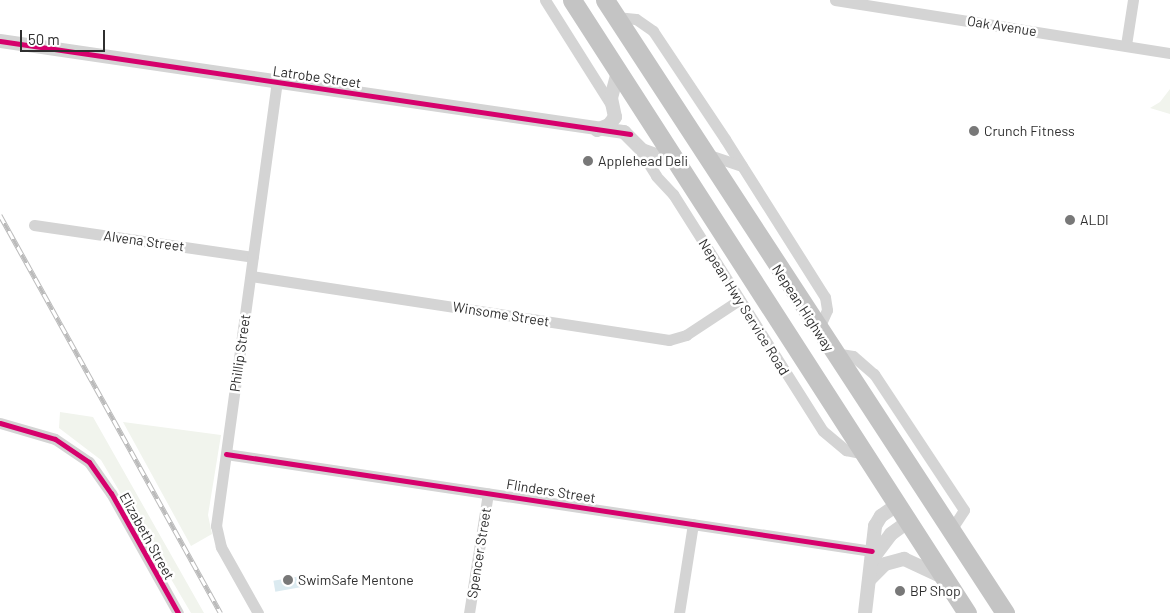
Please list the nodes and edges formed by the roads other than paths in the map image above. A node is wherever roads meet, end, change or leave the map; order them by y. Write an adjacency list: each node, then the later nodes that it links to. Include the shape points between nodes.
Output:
1 (545, 0): 12 (street, Nepean Hwy Service Road)
2 (572, 0): 10 (highway, Nepean Highway)
3 (605, 0): 6 (highway, Nepean Highway)
4 (835, 0): 8 (street, Oak Avenue)
5 (1133, 0): 8 (street)
6 (616, 17): 15 (highway, Nepean Highway); 17 (street, via 636,19 653,31)
7 (0, 41): 11 (street, Latrobe Street)
8 (1126, 45): 9 (street, Oak Avenue)
9 (1170, 53)
10 (618, 72): 12 (street); 16 (highway, Nepean Highway)
11 (277, 83): 13 (street, Latrobe Street); 19 (street, Phillip Street)
12 (612, 107): 13 (street, via 612,122); 14 (street, Nepean Hwy Service Road)
13 (597, 130): 14 (street, Latrobe Street)
14 (633, 139): 16 (street, Latrobe Street, via 644,151); 22 (street, Nepean Hwy Service Road, via 656,176 673,194)
15 (704, 153): 17 (street); 21 (highway, Nepean Highway)
16 (678, 164): 23 (highway, Nepean Highway)
17 (742, 166): 24 (street, via 825,297 827,310)
18 (34, 225): 19 (street, Alvena Street)
19 (254, 257): 20 (street, Phillip Street)
20 (251, 276): 22 (street, Winsome Street, via 669,340 686,335); 27 (street, Phillip Street)
21 (795, 294): 23 (highway); 24 (highway, Nepean Highway)
22 (739, 300): 28 (street, Nepean Hwy Service Road, via 828,437 846,450)
23 (772, 308): 28 (highway, Nepean Highway)
24 (818, 330): 25 (highway, Nepean Highway)
25 (832, 353): 30 (highway, Nepean Highway); 34 (street, via 860,361 884,390 964,510)
26 (0, 423): 39 (street, Elizabeth Street, via 55,439 89,462 111,493)
27 (226, 454): 29 (street, Flinders Street); 40 (street, Phillip Street, via 216,526 221,547)
28 (865, 454): 31 (highway, Nepean Highway)
29 (488, 493): 33 (street, Flinders Street); 41 (street, Spencer Street)
30 (925, 493): 31 (highway); 32 (highway); 34 (highway, Nepean Highway)
31 (898, 504): 32 (highway, Nepean Highway); 35 (street, via 881,516 874,526)
32 (909, 520): 35 (street); 36 (highway, Nepean Highway)
33 (693, 524): 35 (street, Flinders Street); 42 (street)
34 (951, 530): 38 (highway, Nepean Highway)
35 (873, 554): 37 (street)
36 (944, 577): 37 (street, via 904,559 885,564); 44 (highway, Nepean Highway)
37 (870, 579): 43 (street)
38 (996, 610)
39 (178, 613)
40 (258, 613)
41 (469, 613)
42 (679, 613)
43 (866, 613)
44 (967, 613)

